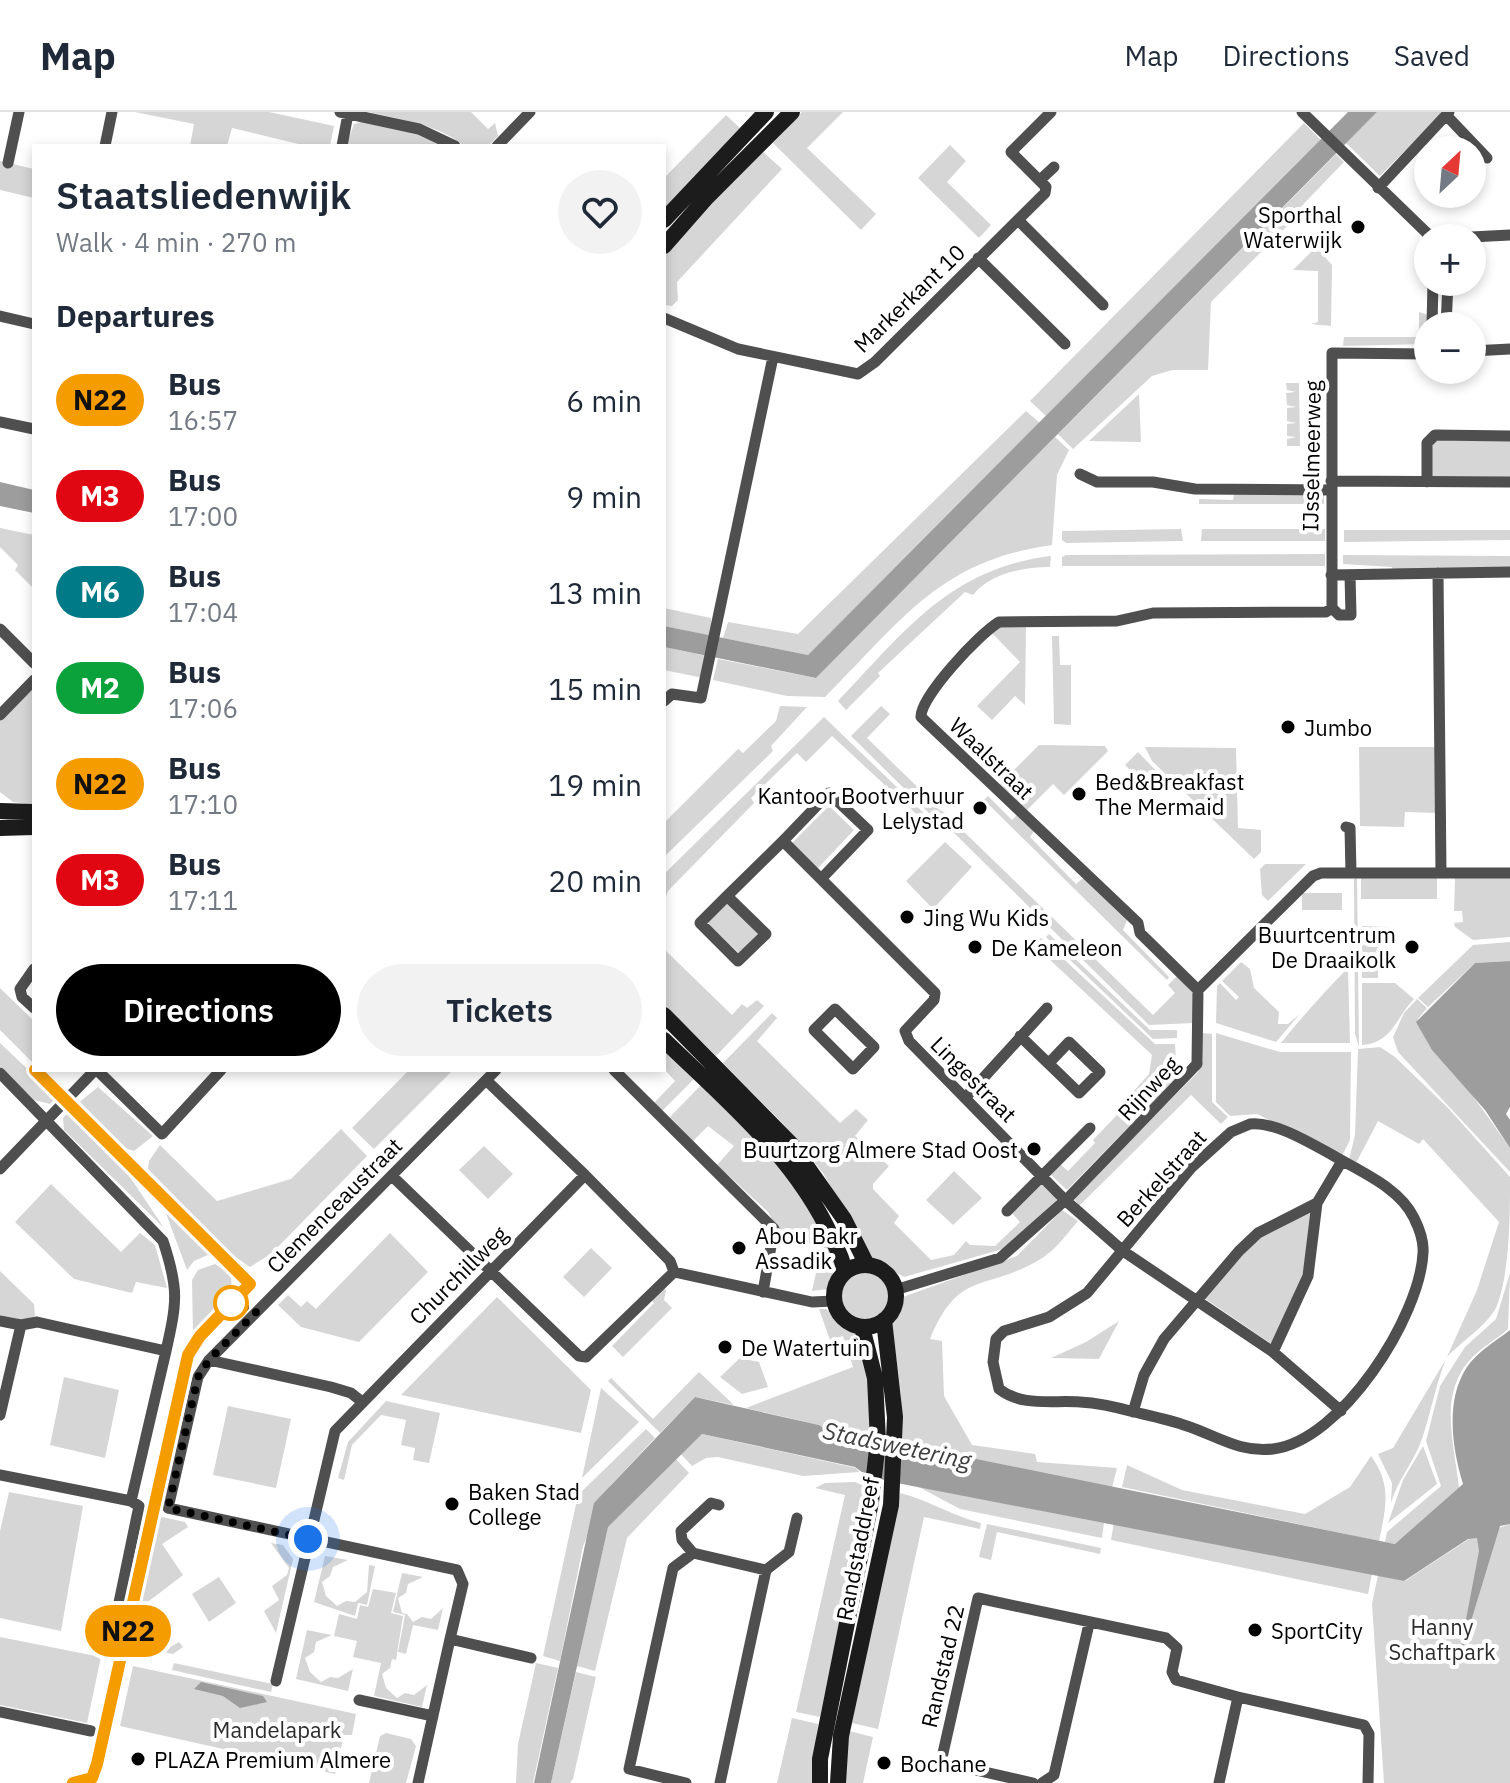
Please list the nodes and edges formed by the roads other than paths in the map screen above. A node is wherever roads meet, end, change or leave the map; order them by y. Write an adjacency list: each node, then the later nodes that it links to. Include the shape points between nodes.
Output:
1 (19, 112): 15 (street)
2 (112, 112): 10 (street)
3 (530, 112): 13 (street)
4 (792, 112): 24 (main road)
5 (1051, 112): 17 (street, via 1011,152)
6 (344, 113): 11 (street); 12 (street, via 419,129)
7 (1307, 113): 18 (street)
8 (1448, 114): 14 (street); 18 (street)
9 (762, 115): 19 (main road)
10 (105, 144)
11 (342, 144)
12 (451, 144)
13 (499, 144)
14 (1487, 158)
15 (8, 163)
16 (1054, 167): 17 (street)
17 (1040, 180): 20 (street, Markerkant 10, via 1045,193)
18 (1378, 188): 21 (street)
19 (666, 218)
20 (1018, 220): 25 (street, Markerkant 10); 26 (street)
21 (1417, 224)
22 (1510, 235): 23 (street)
23 (1486, 236)
24 (666, 244)
25 (978, 258): 30 (street); 34 (street, Markerkant 10, via 858,374)
26 (1103, 305)
27 (0, 316): 29 (street)
28 (669, 319): 34 (street, Markerkant 10, via 722,343)
29 (32, 324)
30 (1065, 344)
31 (1510, 349): 32 (street)
32 (1486, 350)
33 (1414, 354): 41 (street, IJsselmeerweg, via 1332,353)
34 (773, 357): 50 (street, via 701,698 672,694)
35 (0, 422): 36 (street)
36 (32, 429)
37 (1510, 436): 39 (street, via 1435,435 1427,443)
38 (1080, 474): 41 (street, via 1097,482 1195,489)
39 (1427, 482): 40 (street); 41 (street)
40 (1510, 482)
41 (1331, 485): 44 (street, IJsselmeerweg)
42 (1510, 572): 43 (street)
43 (1438, 573): 45 (street); 58 (street)
44 (1331, 575): 45 (street); 46 (street, IJsselmeerweg)
45 (1350, 575): 46 (street, via 1351,615)
46 (1335, 612): 63 (street, Waalstraat, via 1153,613 1117,621 999,622 953,663 921,707 921,717 1138,923 1140,933)
47 (0, 629): 48 (street)
48 (32, 661)
49 (32, 682): 51 (street)
50 (666, 699)
51 (0, 715)
52 (32, 813): 53 (main road)
53 (0, 822): 54 (main road)
54 (32, 827)
55 (1346, 827): 57 (street)
56 (785, 839): 60 (street); 60 (street, via 829,793 868,830); 61 (street)
57 (1356, 873): 58 (street); 63 (street, via 1313,876)
58 (1441, 873): 59 (street)
59 (1510, 873)
60 (821, 879): 80 (street, Lingestraat, via 935,993 905,1031 906,1038)
61 (727, 896): 61 (street, via 766,934 738,961 700,923)
62 (32, 972): 64 (street, via 20,989)
63 (1198, 990): 88 (street, Rijnweg, via 1200,1048 1194,1069)
64 (32, 1006)
65 (1047, 1008): 68 (street)
66 (835, 1009): 66 (street, via 874,1047 853,1069 814,1030)
67 (666, 1018): 70 (main road)
68 (1020, 1036): 71 (street); 80 (street)
69 (666, 1041): 70 (main road)
70 (692, 1055): 79 (main road)
71 (1049, 1063): 71 (street, via 1079,1093 1100,1072 1069,1042)
72 (94, 1072): 81 (street)
73 (98, 1072): 74 (street, via 162,1134)
74 (219, 1072)
75 (494, 1072): 78 (street, Clemenceaustraat)
76 (616, 1072): 97 (street, via 774,1229)
77 (0, 1073): 81 (street)
78 (486, 1080): 85 (street); 87 (street, Clemenceaustraat)
79 (721, 1084): 92 (main road, via 813,1171); 95 (main road, via 825,1223)
80 (965, 1098): 86 (street, Lingestraat)
81 (48, 1120): 84 (street); 104 (street, via 163,1241 177,1301)
82 (1090, 1128): 86 (street)
83 (1342, 1161): 89 (street); 91 (street, Berkelstraat, via 1262,1124 1237,1128 1191,1168); 108 (street, Berkelstraat, via 1402,1201 1415,1219 1424,1249 1421,1273 1400,1325)
84 (0, 1169)
85 (585, 1175): 93 (street, Churchillweg); 94 (street, via 670,1261)
86 (1041, 1175): 88 (street, Lingestraat); 90 (street)
87 (392, 1176): 93 (street); 106 (street, Clemenceaustraat)
88 (1065, 1200): 91 (street, Lingestraat); 96 (street, Rijnweg, via 1000,1258)
89 (1317, 1203): 99 (street, via 1252,1238); 105 (street, via 1308,1276)
90 (1007, 1211)
91 (1123, 1251): 99 (street, Lingestraat); 109 (street, Berkelstraat, via 1077,1300 1049,1317 1004,1331 996,1339 993,1362 999,1389 1020,1400 1084,1402)
92 (867, 1265): 95 (main road); 96 (main road, via 885,1273)
93 (490, 1270): 94 (street, via 586,1357); 107 (street, Churchillweg)
94 (674, 1272): 97 (street)
95 (844, 1273): 98 (main road)
96 (895, 1290): 100 (main road, via 894,1307)
97 (763, 1292): 98 (street)
98 (834, 1301): 103 (main road, via 843,1319)
99 (1196, 1301): 105 (street, Lingestraat); 109 (street, via 1156,1351)
100 (884, 1320): 103 (main road); 126 (main road, Randstaddreef, via 896,1444 891,1505)
101 (0, 1321): 102 (street)
102 (21, 1325): 104 (street, via 37,1322); 110 (street)
103 (862, 1327): 126 (main road, Randstaddreef, via 875,1378 878,1441)
104 (166, 1351): 112 (street)
105 (1273, 1352): 108 (street, Lingestraat)
106 (209, 1360): 107 (street, via 331,1387); 115 (street, Clemenceaustraat, via 198,1377 168,1508)
107 (361, 1401): 115 (street, Churchillweg, via 330,1438)
108 (1341, 1411): 109 (street, Berkelstraat, via 1305,1439 1258,1450)
109 (1133, 1412)
110 (0, 1415)
111 (0, 1475): 112 (street)
112 (131, 1501): 120 (street, via 139,1512)
113 (719, 1505): 116 (street, via 711,1503 681,1531)
114 (797, 1518): 117 (street, via 789,1552)
115 (308, 1539): 119 (street, via 457,1570 463,1584); 122 (street, Churchillweg)
116 (693, 1553): 117 (street); 131 (street, via 673,1568 629,1769)
117 (766, 1570): 132 (street)
118 (1089, 1624): 123 (street, Randstad 22, via 1166,1638 1177,1648 1172,1672 1176,1680); 135 (street, Randstad 22, via 978,1598 941,1762); 136 (street, via 1054,1775)
119 (450, 1639): 121 (street); 127 (street)
120 (110, 1646)
121 (531, 1658)
122 (276, 1681)
123 (1238, 1697): 137 (street); 138 (street, Randstad 22, via 1364,1725 1369,1734)
124 (359, 1700): 127 (street)
125 (0, 1712): 128 (street)
126 (838, 1712): 129 (main road, Randstaddreef)
127 (433, 1716): 130 (street)
128 (91, 1731)
129 (833, 1735): 133 (main road, Randstaddreef); 134 (main road, Randstaddreef)
130 (418, 1783)
131 (682, 1783)
132 (720, 1783)
133 (820, 1783)
134 (838, 1783)
135 (1033, 1783)
136 (1042, 1783)
137 (1219, 1783)
138 (1368, 1783)

